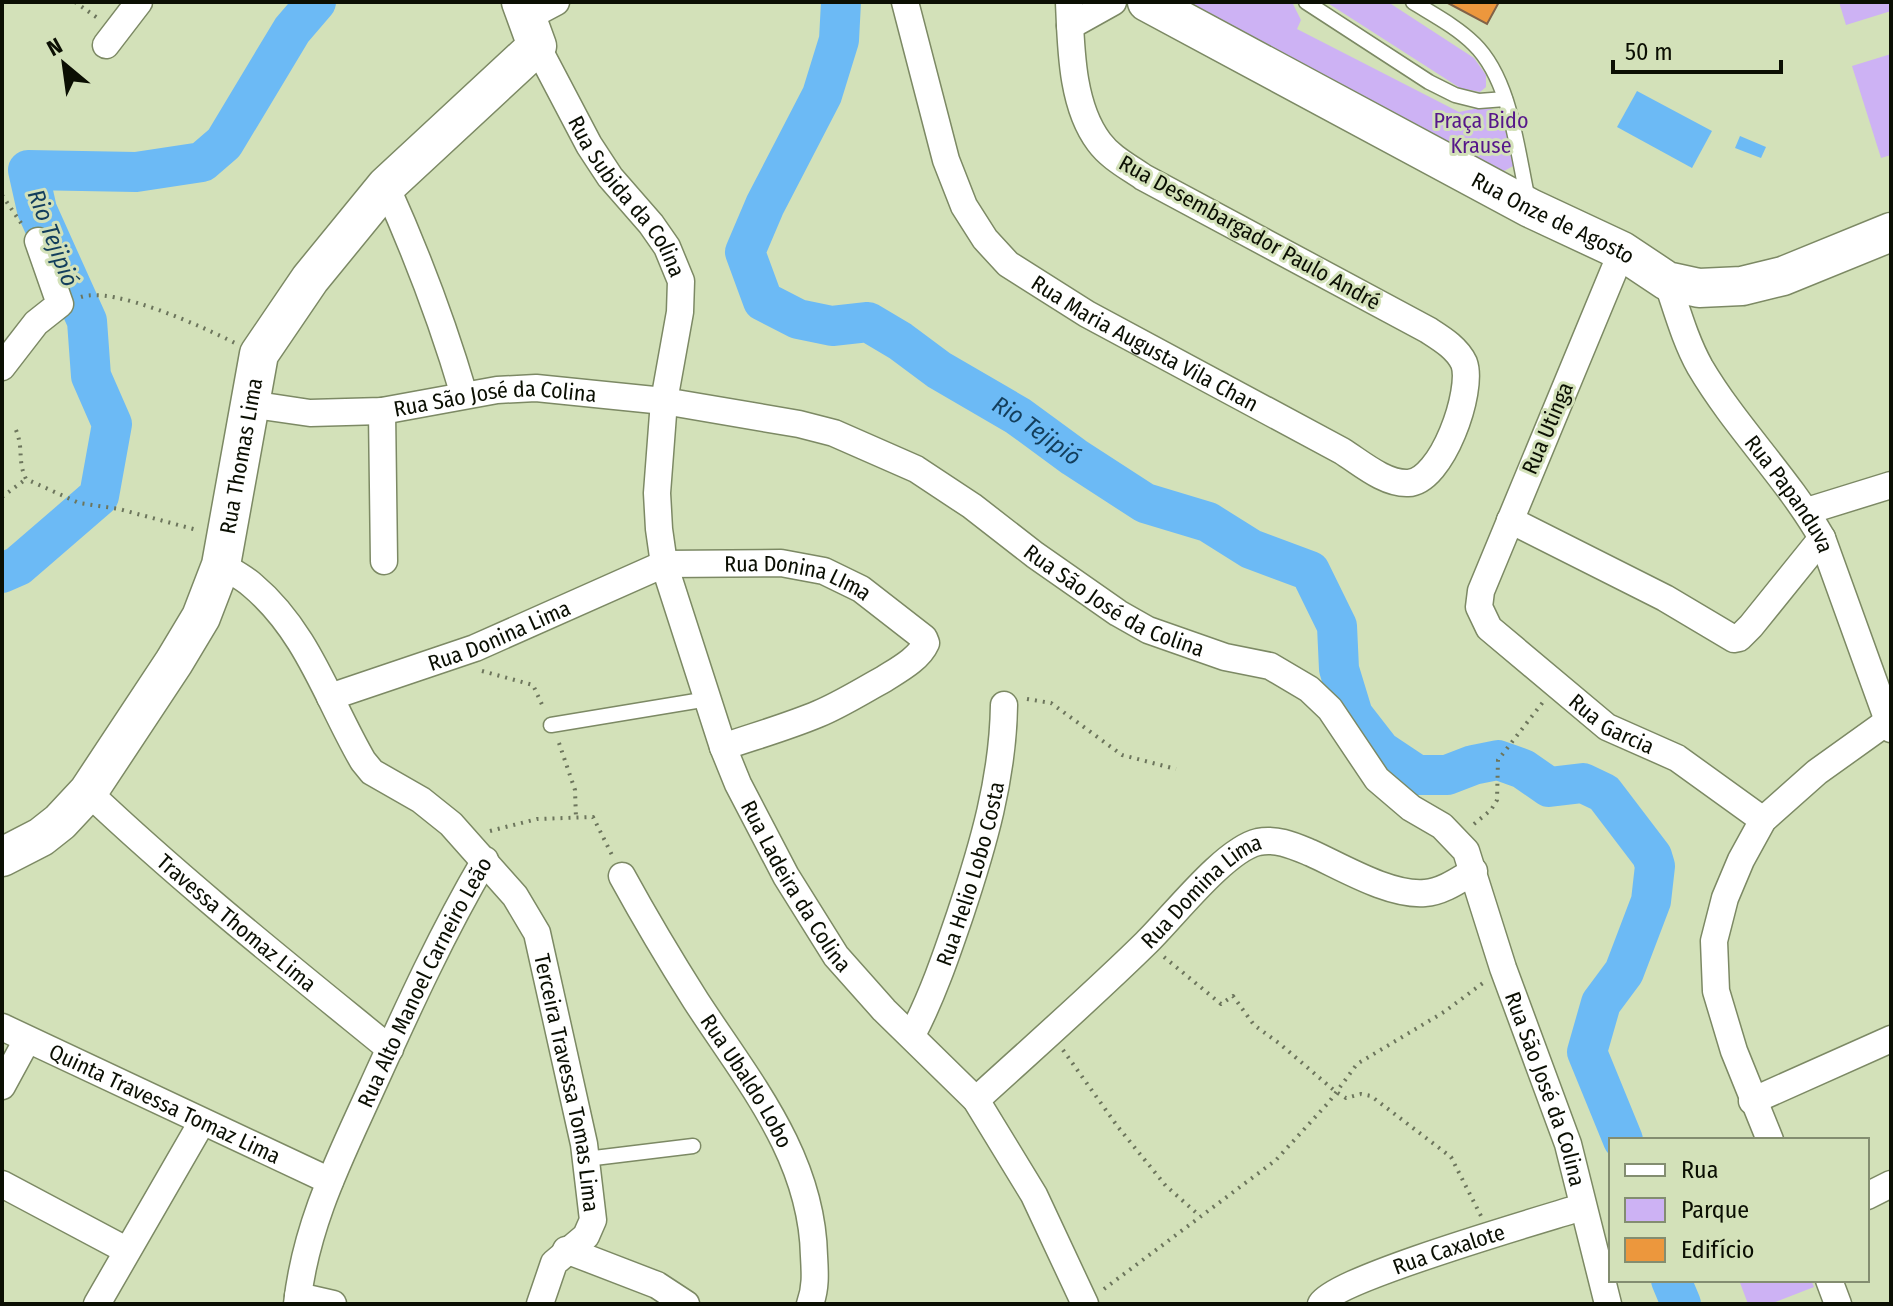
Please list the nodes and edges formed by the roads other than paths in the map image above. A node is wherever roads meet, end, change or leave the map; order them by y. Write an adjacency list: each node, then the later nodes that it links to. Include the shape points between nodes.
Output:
1 (139, 2): 9 (street)
2 (905, 2): 17 (street, Rua Maria Augusta Vila Chan, via 946,160 964,206 1008,264 1039,285 1393,481 1410,484 1441,460 1465,383)
3 (1113, 2): 7 (street, Rua Desembargador Paulo André)
4 (1147, 2): 12 (street, Rua Onze de Agosto)
5 (1306, 2): 10 (lane, via 1455,95 1479,101)
6 (1413, 2): 10 (lane, via 1474,44 1491,65)
7 (1069, 14): 17 (street, Rua Desembargador Paulo André, via 1080,103 1087,123 1113,157 1428,330)
8 (535, 17): 11 (street, Rua Thomas Lima); 20 (street, Rua Subida da Colina, via 589,145 651,224 677,267 682,296)
9 (106, 45)
10 (1505, 99): 12 (lane)
11 (386, 186): 19 (street, via 437,307); 21 (street, Rua Thomas Lima, via 310,279 259,354)
12 (1530, 208): 15 (street, Rua Onze de Agosto)
13 (1891, 232): 16 (street, Rua Onze de Agosto, via 1783,276 1742,286 1699,288)
14 (38, 241): 18 (street, via 60,304 36,323)
15 (1622, 251): 16 (street, Rua Onze de Agosto); 25 (street, Rua Utinga)
16 (1667, 281): 24 (street, Rua Papanduva, via 1702,370)
17 (1463, 360)
18 (2, 367)
19 (464, 395): 20 (street, Rua São José da Colina, via 536,388); 22 (street, Rua São José da Colina)
20 (664, 401): 29 (street, Rua Ladeira da Colina, via 657,493); 41 (street, Rua São José da Colina, via 834,433 916,469 1148,630 1225,657 1270,666 1309,689 1330,709 1392,794 1456,838)
21 (249, 404): 22 (street, Rua São José da Colina, via 310,413); 27 (street, Rua Thomas Lima)
22 (382, 411): 28 (street)
23 (1891, 485): 24 (street)
24 (1807, 511): 26 (street, Rua Papanduva)
25 (1510, 520): 26 (street, via 1734,639 1751,626); 30 (street, Rua Utinga)
26 (1822, 538): 34 (street, Rua Papanduva)
27 (224, 552): 31 (street, Rua Alto Manoel Carneiro Leão, via 290,626); 37 (street, Rua Thomas Lima, via 201,617)
28 (384, 561)
29 (664, 564): 31 (street, Rua Donina Lima, via 475,648); 32 (street, Rua Ladeira da Colina); 36 (street, Rua Donina LIma, via 781,563 824,571 861,589 926,643 898,670 820,713)
30 (1479, 607): 38 (street, Rua Garcia, via 1489,628 1607,727 1677,758)
31 (330, 697): 40 (street, Rua Alto Manoel Carneiro Leão, via 372,772 440,813)
32 (708, 699): 35 (lane); 36 (street, Rua Ladeira da Colina)
33 (1004, 705): 44 (street, Rua Helio Lobo Costa, via 1003,748 976,867 928,1005)
34 (1889, 723): 38 (street, via 1817,772)
35 (551, 725)
36 (723, 747): 44 (street, Rua Ladeira da Colina, via 756,822 836,956)
37 (88, 792): 39 (street, Rua Thomas Lima, via 41,837); 47 (street, Travessa Thomaz Lima, via 246,933)
38 (1763, 820): 50 (street, via 1730,885 1714,941 1716,991)
39 (2, 857)
40 (485, 860): 47 (street, Rua Alto Manoel Carneiro Leão, via 441,938); 54 (street, Terceira Travessa Tomas Lima, via 537,933)
41 (1474, 871): 49 (street, Rua Domina Lima, via 1440,889 1405,891 1290,845 1255,843 1211,875 1147,943); 59 (street, Rua São José da Colina, via 1503,968 1568,1144)
42 (622, 876): 68 (street, Rua Ubaldo Lobo, via 790,1149 814,1243 815,1291)
43 (2, 1027): 46 (street, Quinta Travessa Tomaz Lima)
44 (912, 1035): 49 (street, Rua Ladeira da Colina)
45 (1891, 1039): 50 (street)
46 (27, 1040): 48 (street); 51 (street, Quinta Travessa Tomaz Lima)
47 (390, 1049): 55 (street, Rua Alto Manoel Carneiro Leão)
48 (2, 1086)
49 (976, 1100): 69 (street, Rua Ladeira da Colina, via 1034,1195)
50 (1752, 1101): 52 (street)
51 (202, 1122): 55 (street, Quinta Travessa Tomaz Lima); 60 (street)
52 (1769, 1138)
53 (693, 1146): 54 (lane)
54 (586, 1159): 61 (street, Terceira Travessa Tomas Lima, via 593,1220 586,1236)
55 (330, 1181): 63 (street, Rua Alto Manoel Carneiro Leão, via 311,1228)
56 (2, 1184): 60 (street)
57 (1891, 1184): 58 (street)
58 (1869, 1195)
59 (1582, 1207): 70 (street, Rua Caxalote, via 1359,1281 1331,1293); 71 (street, Rua São José da Colina)
60 (126, 1250): 64 (street)
61 (566, 1250): 66 (street, Terceira Travessa Tomas Lima, via 554,1263); 67 (street, via 657,1285)
62 (1830, 1282): 72 (street)
63 (298, 1300): 65 (street)
64 (97, 1304)
65 (333, 1304)
66 (540, 1304)
67 (686, 1304)
68 (810, 1304)
69 (1086, 1304)
70 (1321, 1304)
71 (1608, 1304)
72 (1838, 1304)

